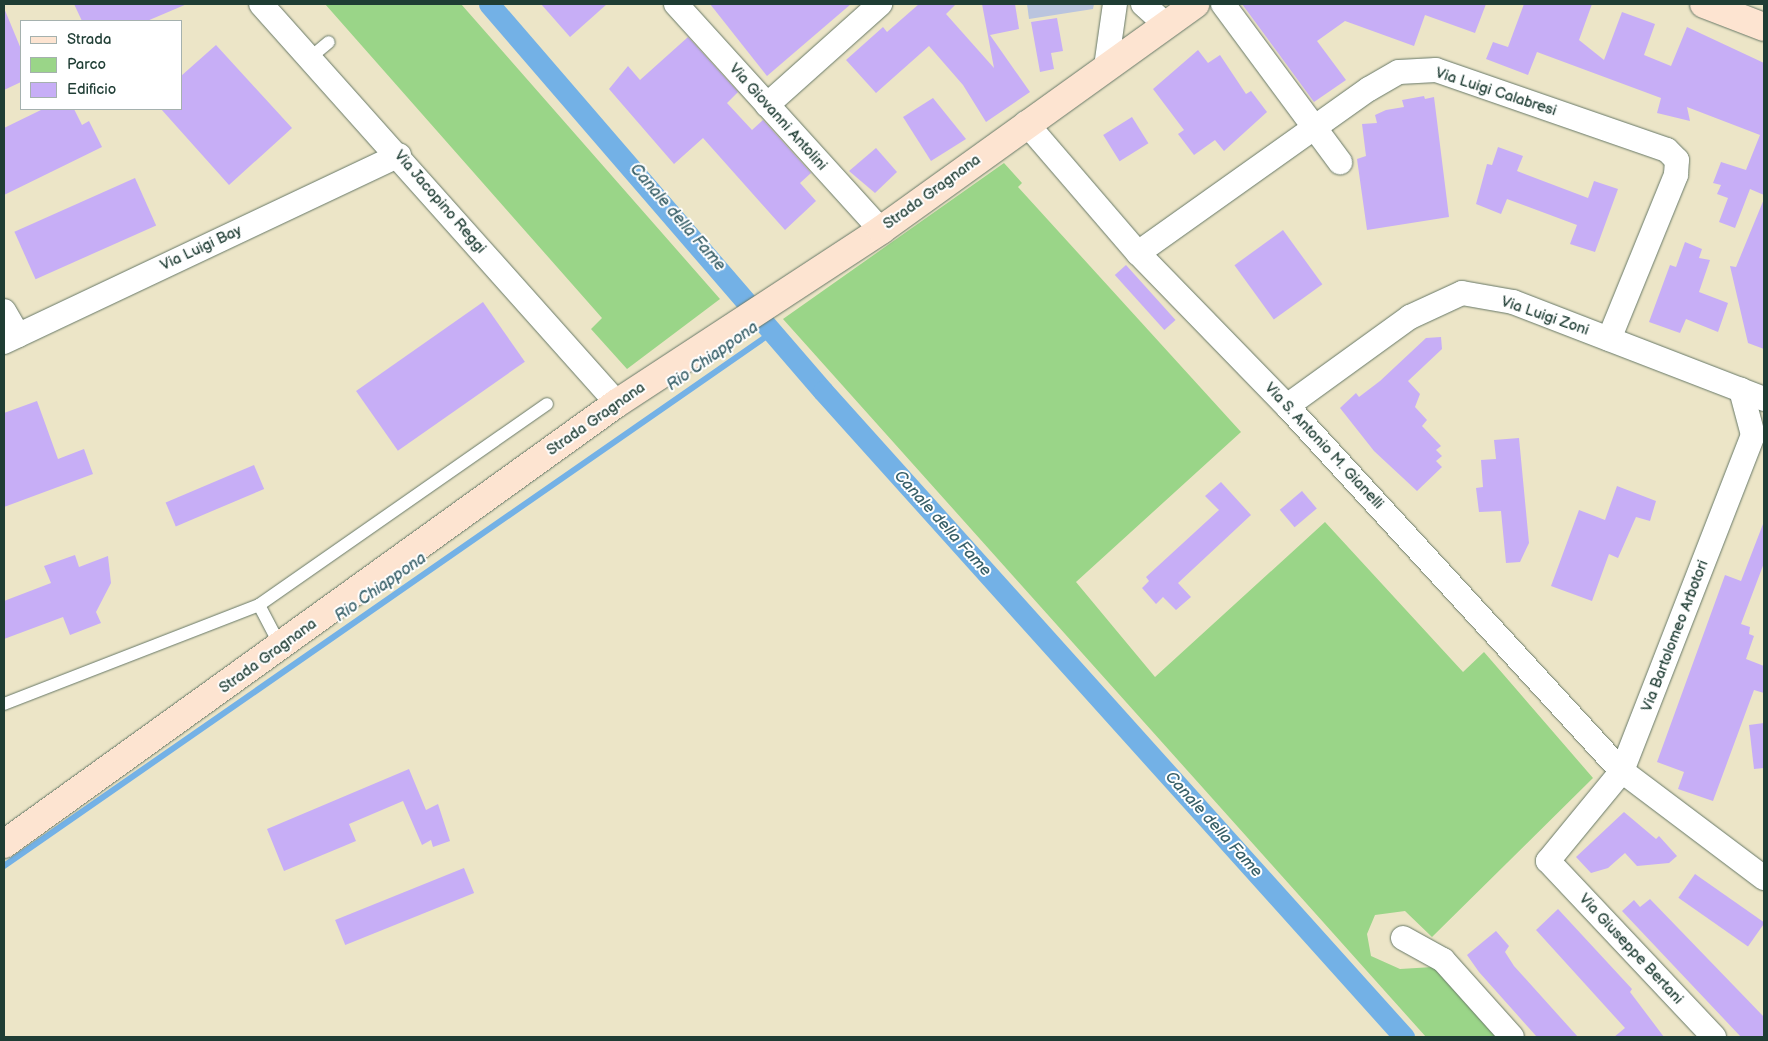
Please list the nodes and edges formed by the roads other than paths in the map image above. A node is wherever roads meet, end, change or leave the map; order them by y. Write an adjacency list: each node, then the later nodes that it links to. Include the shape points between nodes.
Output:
1 (261, 4): 12 (street, Via Jacopino Reggi)
2 (676, 4): 14 (street, Via Giovanni Antolini)
3 (880, 4): 14 (street)
4 (1115, 4): 13 (street)
5 (1143, 4): 9 (street)
6 (1195, 4): 9 (street, Strada Gragnana)
7 (1223, 4): 16 (street)
8 (1704, 4): 10 (street)
9 (1165, 24): 13 (street, Strada Gragnana)
10 (1764, 27)
11 (328, 42): 12 (lane)
12 (310, 57): 17 (street, Via Jacopino Reggi)
13 (1106, 67): 15 (street, Strada Gragnana)
14 (767, 105): 19 (street, Via Giovanni Antolini)
15 (1026, 123): 19 (street, Strada Gragnana); 20 (street, Via S. Antonio M. Gianelli)
16 (1311, 125): 18 (street); 20 (street, Via Luigi Calabresi); 23 (street, Via Luigi Calabresi, via 1385,79 1409,71 1436,70 1668,150 1678,160 1676,175)
17 (399, 155): 22 (street, Via Luigi Bay); 26 (street, Via Jacopino Reggi)
18 (1340, 162)
19 (881, 230): 26 (street, Strada Gragnana)
20 (1138, 253): 28 (street, Via S. Antonio M. Gianelli)
21 (4, 311): 22 (street)
22 (11, 338)
23 (1609, 339): 24 (street, Via Luigi Zoni); 28 (street, Via Luigi Zoni, via 1513,302 1462,293 1410,317)
24 (1741, 390): 25 (street, Via Luigi Zoni); 32 (street, Via Bartolomeo Arbotori, via 1753,435)
25 (1764, 399)
26 (617, 403): 30 (street, Strada Gragnana)
27 (547, 404): 29 (lane)
28 (1287, 406): 32 (street, Via S. Antonio M. Gianelli)
29 (259, 605): 30 (lane); 31 (lane)
30 (281, 647): 33 (street, Strada Gragnana)
31 (4, 704)
32 (1622, 771): 34 (street, Via Bartolomeo Arbotori); 35 (street, Via S. Antonio M. Gianelli)
33 (4, 844)
34 (1548, 861): 38 (street, Via Giuseppe Bertani)
35 (1764, 878)
36 (1403, 938): 37 (street, via 1443,960)
37 (1512, 1037)
38 (1714, 1037)

